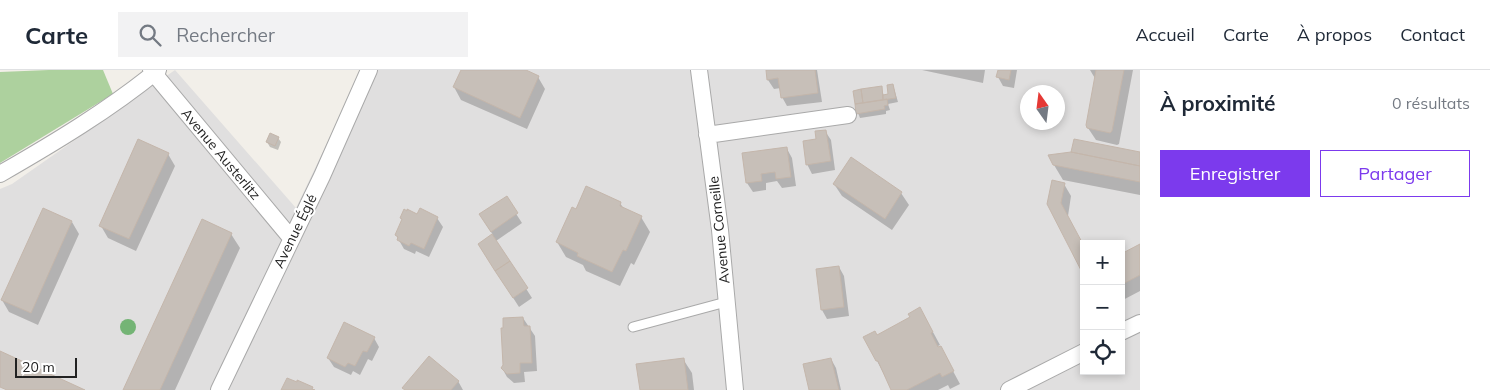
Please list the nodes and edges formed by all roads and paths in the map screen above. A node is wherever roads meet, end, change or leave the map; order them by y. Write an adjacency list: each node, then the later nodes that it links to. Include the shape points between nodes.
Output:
1 (369, 70): 7 (street, Avenue Églé)
2 (699, 70): 5 (street, Avenue Corneille)
3 (154, 71): 6 (street, via 95,116); 7 (street, Avenue Austerlitz)
4 (848, 114): 5 (street)
5 (708, 135): 8 (street, Avenue Corneille)
6 (0, 174)
7 (291, 238): 13 (street, Avenue Églé)
8 (726, 302): 10 (lane); 14 (street, Avenue Corneille)
9 (1140, 323): 11 (street)
10 (634, 327)
11 (1125, 330)
12 (1080, 354): 15 (street)
13 (219, 390)
14 (735, 390)
15 (1009, 390)

